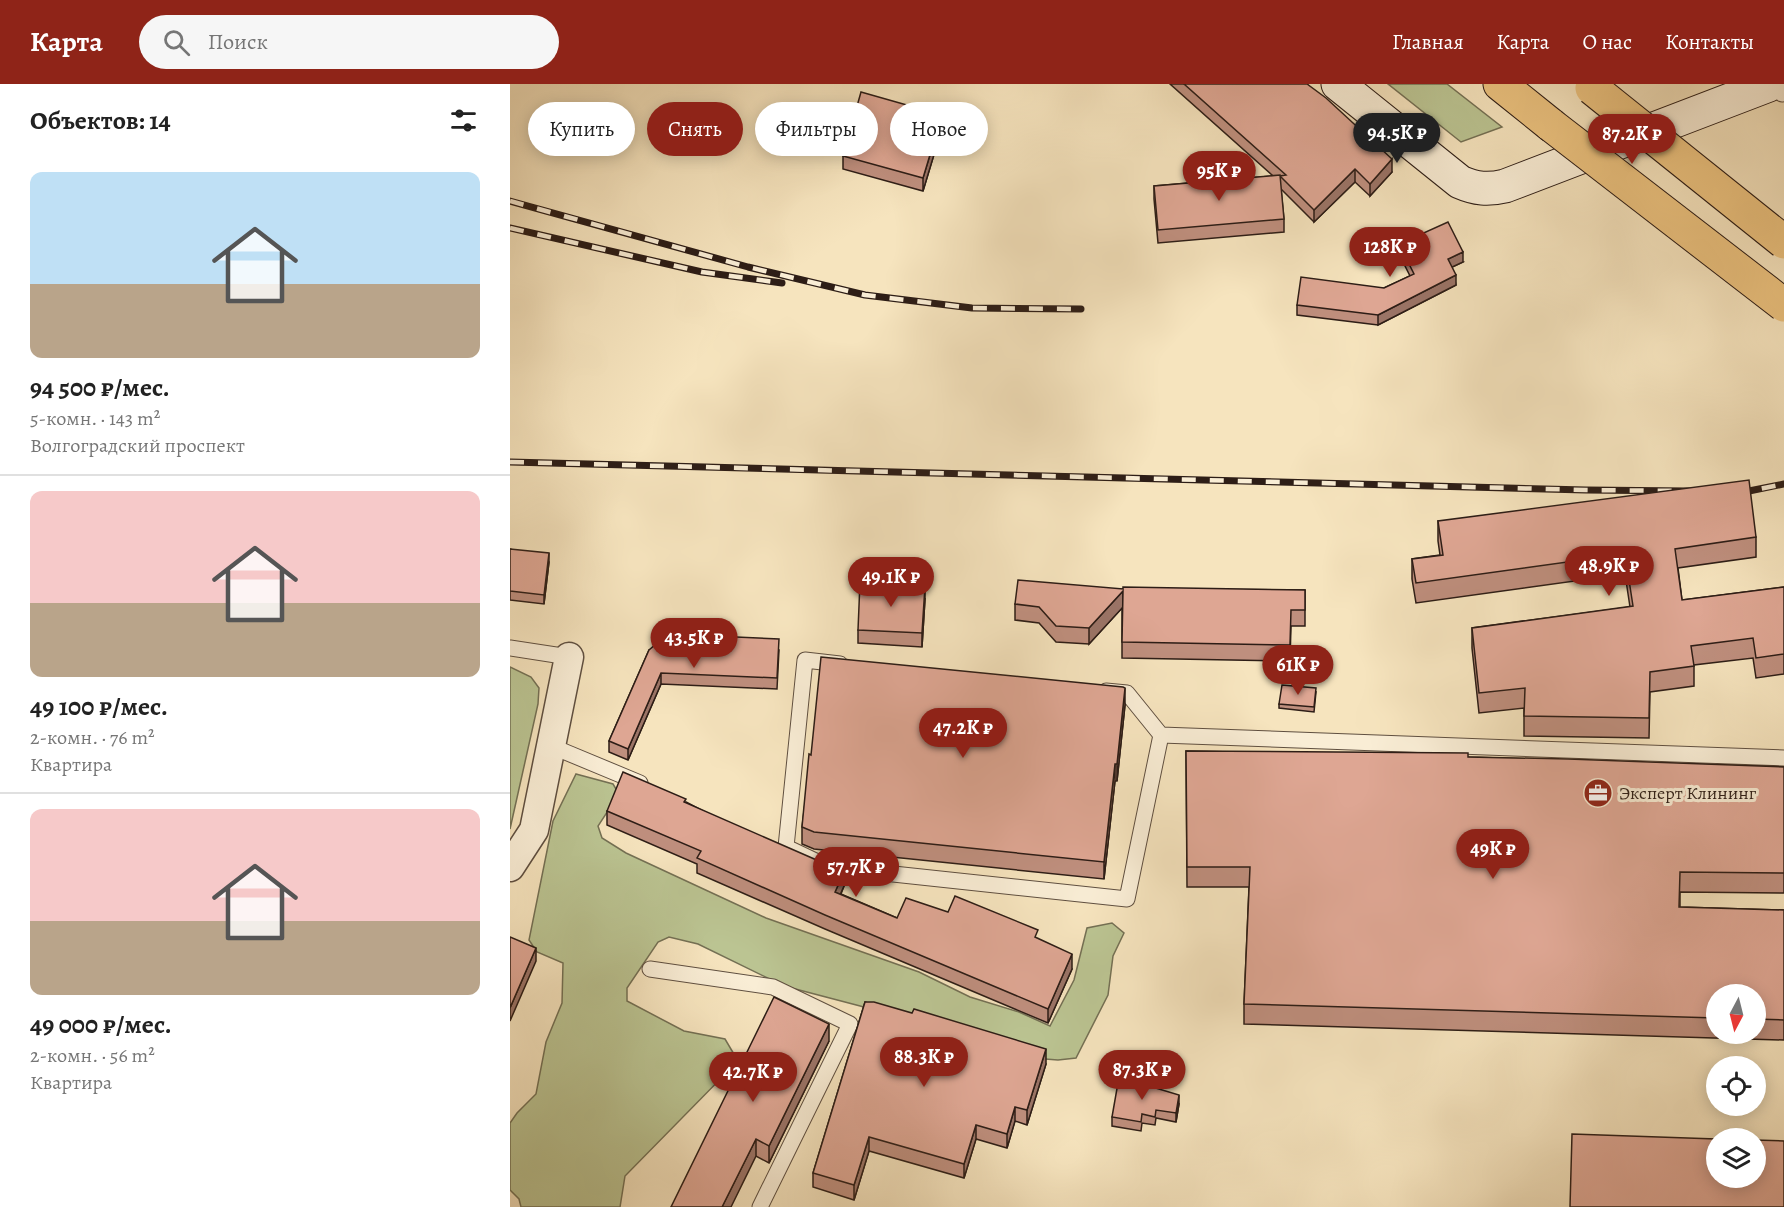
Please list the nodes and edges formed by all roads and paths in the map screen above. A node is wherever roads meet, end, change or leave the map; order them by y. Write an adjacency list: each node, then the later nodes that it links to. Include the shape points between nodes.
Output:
1 (1338, 84): 4 (main road, via 1460,182 1482,189 1505,186)
2 (1500, 84): 6 (main road, bridge)
3 (1589, 86): 5 (main road, bridge)
4 (1777, 90)
5 (1784, 242)
6 (1784, 305)
7 (510, 648): 8 (lane)
8 (569, 657): 12 (street)
9 (852, 665): 11 (lane, via 805,660 781,845 828,867 1127,899)
10 (1091, 689): 11 (lane, via 1127,693)
11 (1161, 735): 13 (lane)
12 (551, 746): 14 (lane); 15 (street, via 534,830)
13 (1784, 758)
14 (656, 790)
15 (510, 867)
16 (650, 969): 17 (lane, via 773,987 850,1024)
17 (760, 1207)

